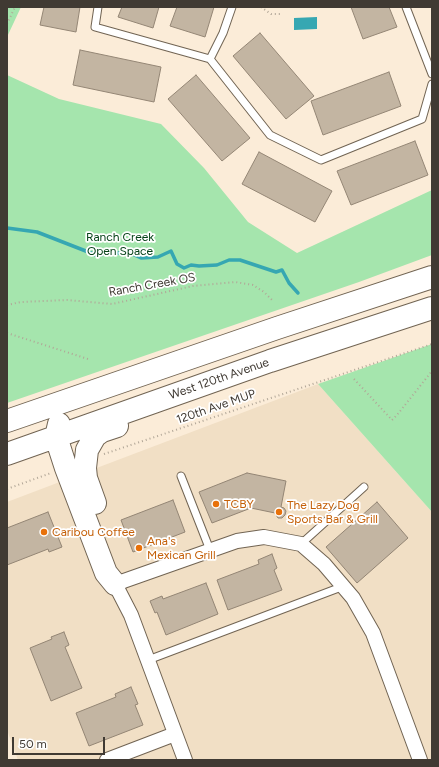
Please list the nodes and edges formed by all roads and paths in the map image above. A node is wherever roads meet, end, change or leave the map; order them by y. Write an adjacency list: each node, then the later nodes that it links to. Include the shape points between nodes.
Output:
1 (15, 7): 7 (path)
2 (98, 7): 8 (lane, via 94,27)
3 (232, 7): 8 (lane)
4 (261, 7): 6 (path, via 271,14)
5 (406, 7): 9 (lane)
6 (280, 14)
7 (7, 24)
8 (210, 59): 10 (lane, via 270,135 321,160 422,119)
9 (432, 74)
10 (432, 84)
11 (432, 264): 16 (main road, via 338,298)
12 (432, 277): 16 (main road)
13 (272, 300): 14 (path, Ranch Creek OS, via 253,285 235,282 193,286 112,304 67,300)
14 (7, 305)
15 (432, 308): 21 (main road, West 120th Avenue)
16 (277, 328): 19 (main road)
17 (7, 333): 20 (path)
18 (432, 344): 27 (path, 120th Ave MUP)
19 (226, 346): 24 (main road); 25 (main road, via 177,375 70,412 57,426)
20 (88, 359)
21 (270, 361): 25 (main road, West 120th Avenue); 27 (main road, via 229,387 102,431)
22 (432, 371): 23 (path, via 392,420)
23 (354, 379)
24 (7, 421)
25 (56, 437): 26 (main road, West 120th Avenue); 27 (main road)
26 (7, 454)
27 (76, 464): 30 (path, 120th Ave MUP); 33 (main road, via 86,478 119,566)
28 (181, 476): 32 (lane)
29 (364, 488): 31 (lane)
30 (7, 489)
31 (300, 544): 32 (street, via 264,537 237,541); 34 (street, via 324,564)
32 (210, 550): 33 (street)
33 (115, 584): 35 (street, via 131,615)
34 (344, 586): 35 (lane); 39 (street, via 372,633)
35 (148, 660): 36 (street)
36 (175, 734): 37 (street); 38 (street)
37 (107, 760)
38 (185, 760)
39 (420, 760)

